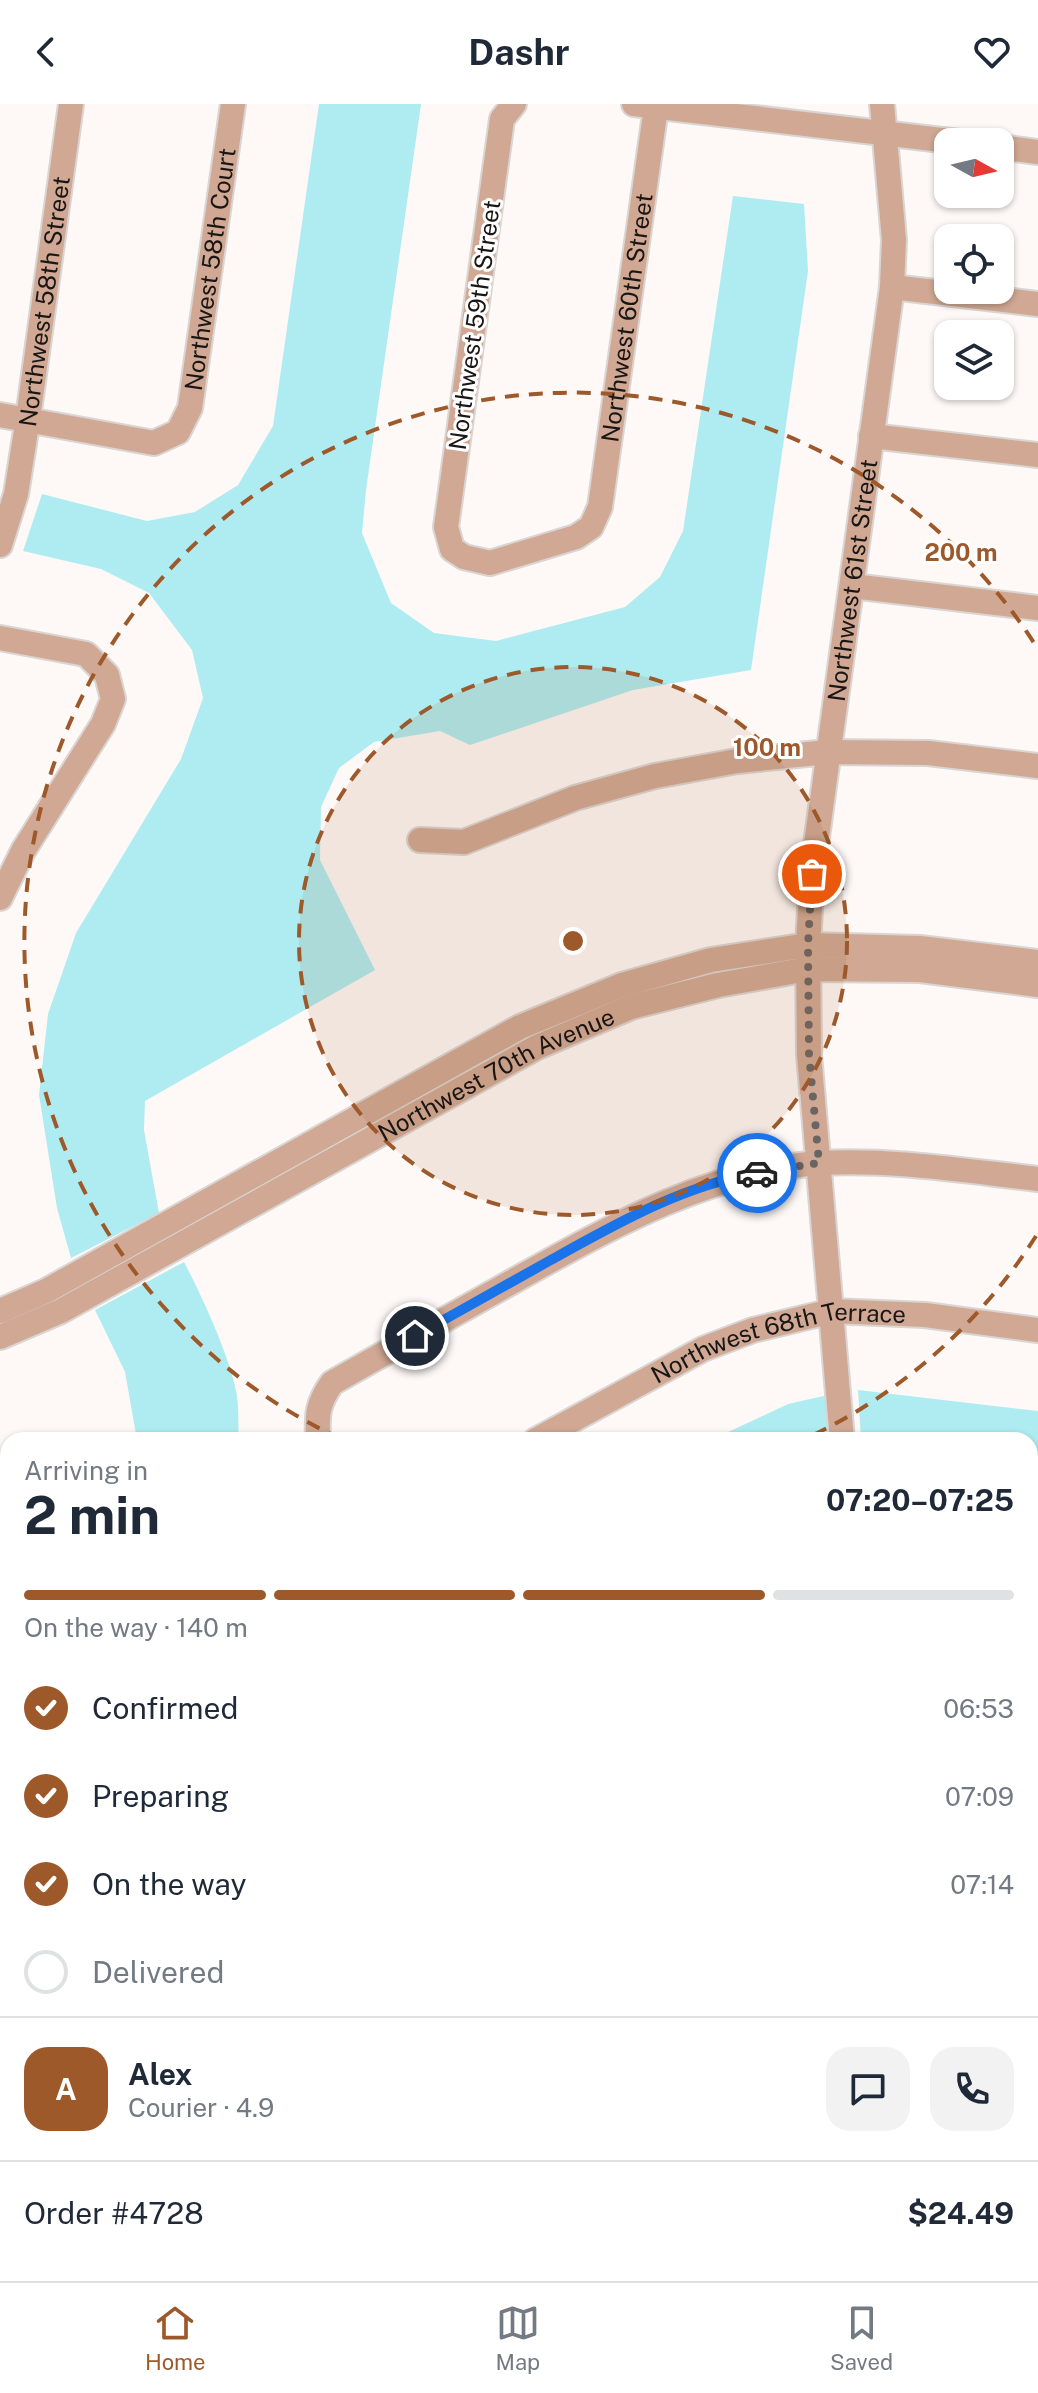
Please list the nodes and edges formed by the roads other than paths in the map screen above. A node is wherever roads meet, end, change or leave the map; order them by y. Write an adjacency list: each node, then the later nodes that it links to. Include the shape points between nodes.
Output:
1 (71, 104): 13 (street, Northwest 58th Street)
2 (233, 104): 13 (street, Northwest 58th Court, via 190,408 178,432 154,443)
3 (514, 104): 16 (street, Northwest 59th Street, via 502,119 446,527 452,549 490,563 576,537)
4 (882, 104): 6 (street, Northwest 61st Street)
5 (645, 105): 6 (street); 16 (street, Northwest 60th Street, via 600,507)
6 (883, 133): 7 (street); 10 (street, Northwest 61st Street, via 894,240)
7 (934, 139)
8 (1014, 149): 9 (street)
9 (1038, 152)
10 (892, 287): 11 (street); 14 (street, Northwest 61st Street)
11 (1038, 304)
12 (0, 415): 13 (street)
13 (28, 418): 17 (street, Northwest 58th Street, via 16,494)
14 (871, 436): 15 (street); 18 (street, Northwest 61st Street)
15 (1038, 455)
16 (591, 527)
17 (0, 545)
18 (852, 586): 19 (street); 21 (street, Northwest 61st Street)
19 (1038, 608)
20 (0, 638): 24 (street, via 86,654 107,675 113,699)
21 (828, 752): 22 (street, via 928,753); 23 (street, via 655,776 575,798 464,842); 25 (street, Northwest 61st Street, via 812,874)
22 (1038, 766)
23 (420, 840)
24 (0, 898)
25 (808, 957): 26 (street, Northwest 70th Avenue, via 920,948); 27 (street, Northwest 70th Avenue); 28 (street, Northwest 61st Street, via 809,1054); 30 (street, Northwest 70th Avenue, via 711,960 637,981 520,1027 46,1291); 33 (street, Northwest 70th Avenue, via 631,1007 537,1047 61,1311)
26 (1038, 962)
27 (1038, 985)
28 (819, 1163): 29 (street, via 902,1163); 31 (street, Northwest 61st Street); 34 (street, via 740,1176 609,1227 332,1383 320,1399)
29 (1038, 1179)
30 (0, 1311)
31 (832, 1311): 32 (street, Northwest 68th Terrace, via 925,1315); 35 (street, Northwest 68th Terrace, via 753,1330 703,1349); 36 (street, Northwest 61st Street)
32 (1038, 1330)
33 (0, 1337)
34 (318, 1432)
35 (551, 1432)
36 (841, 1432)

